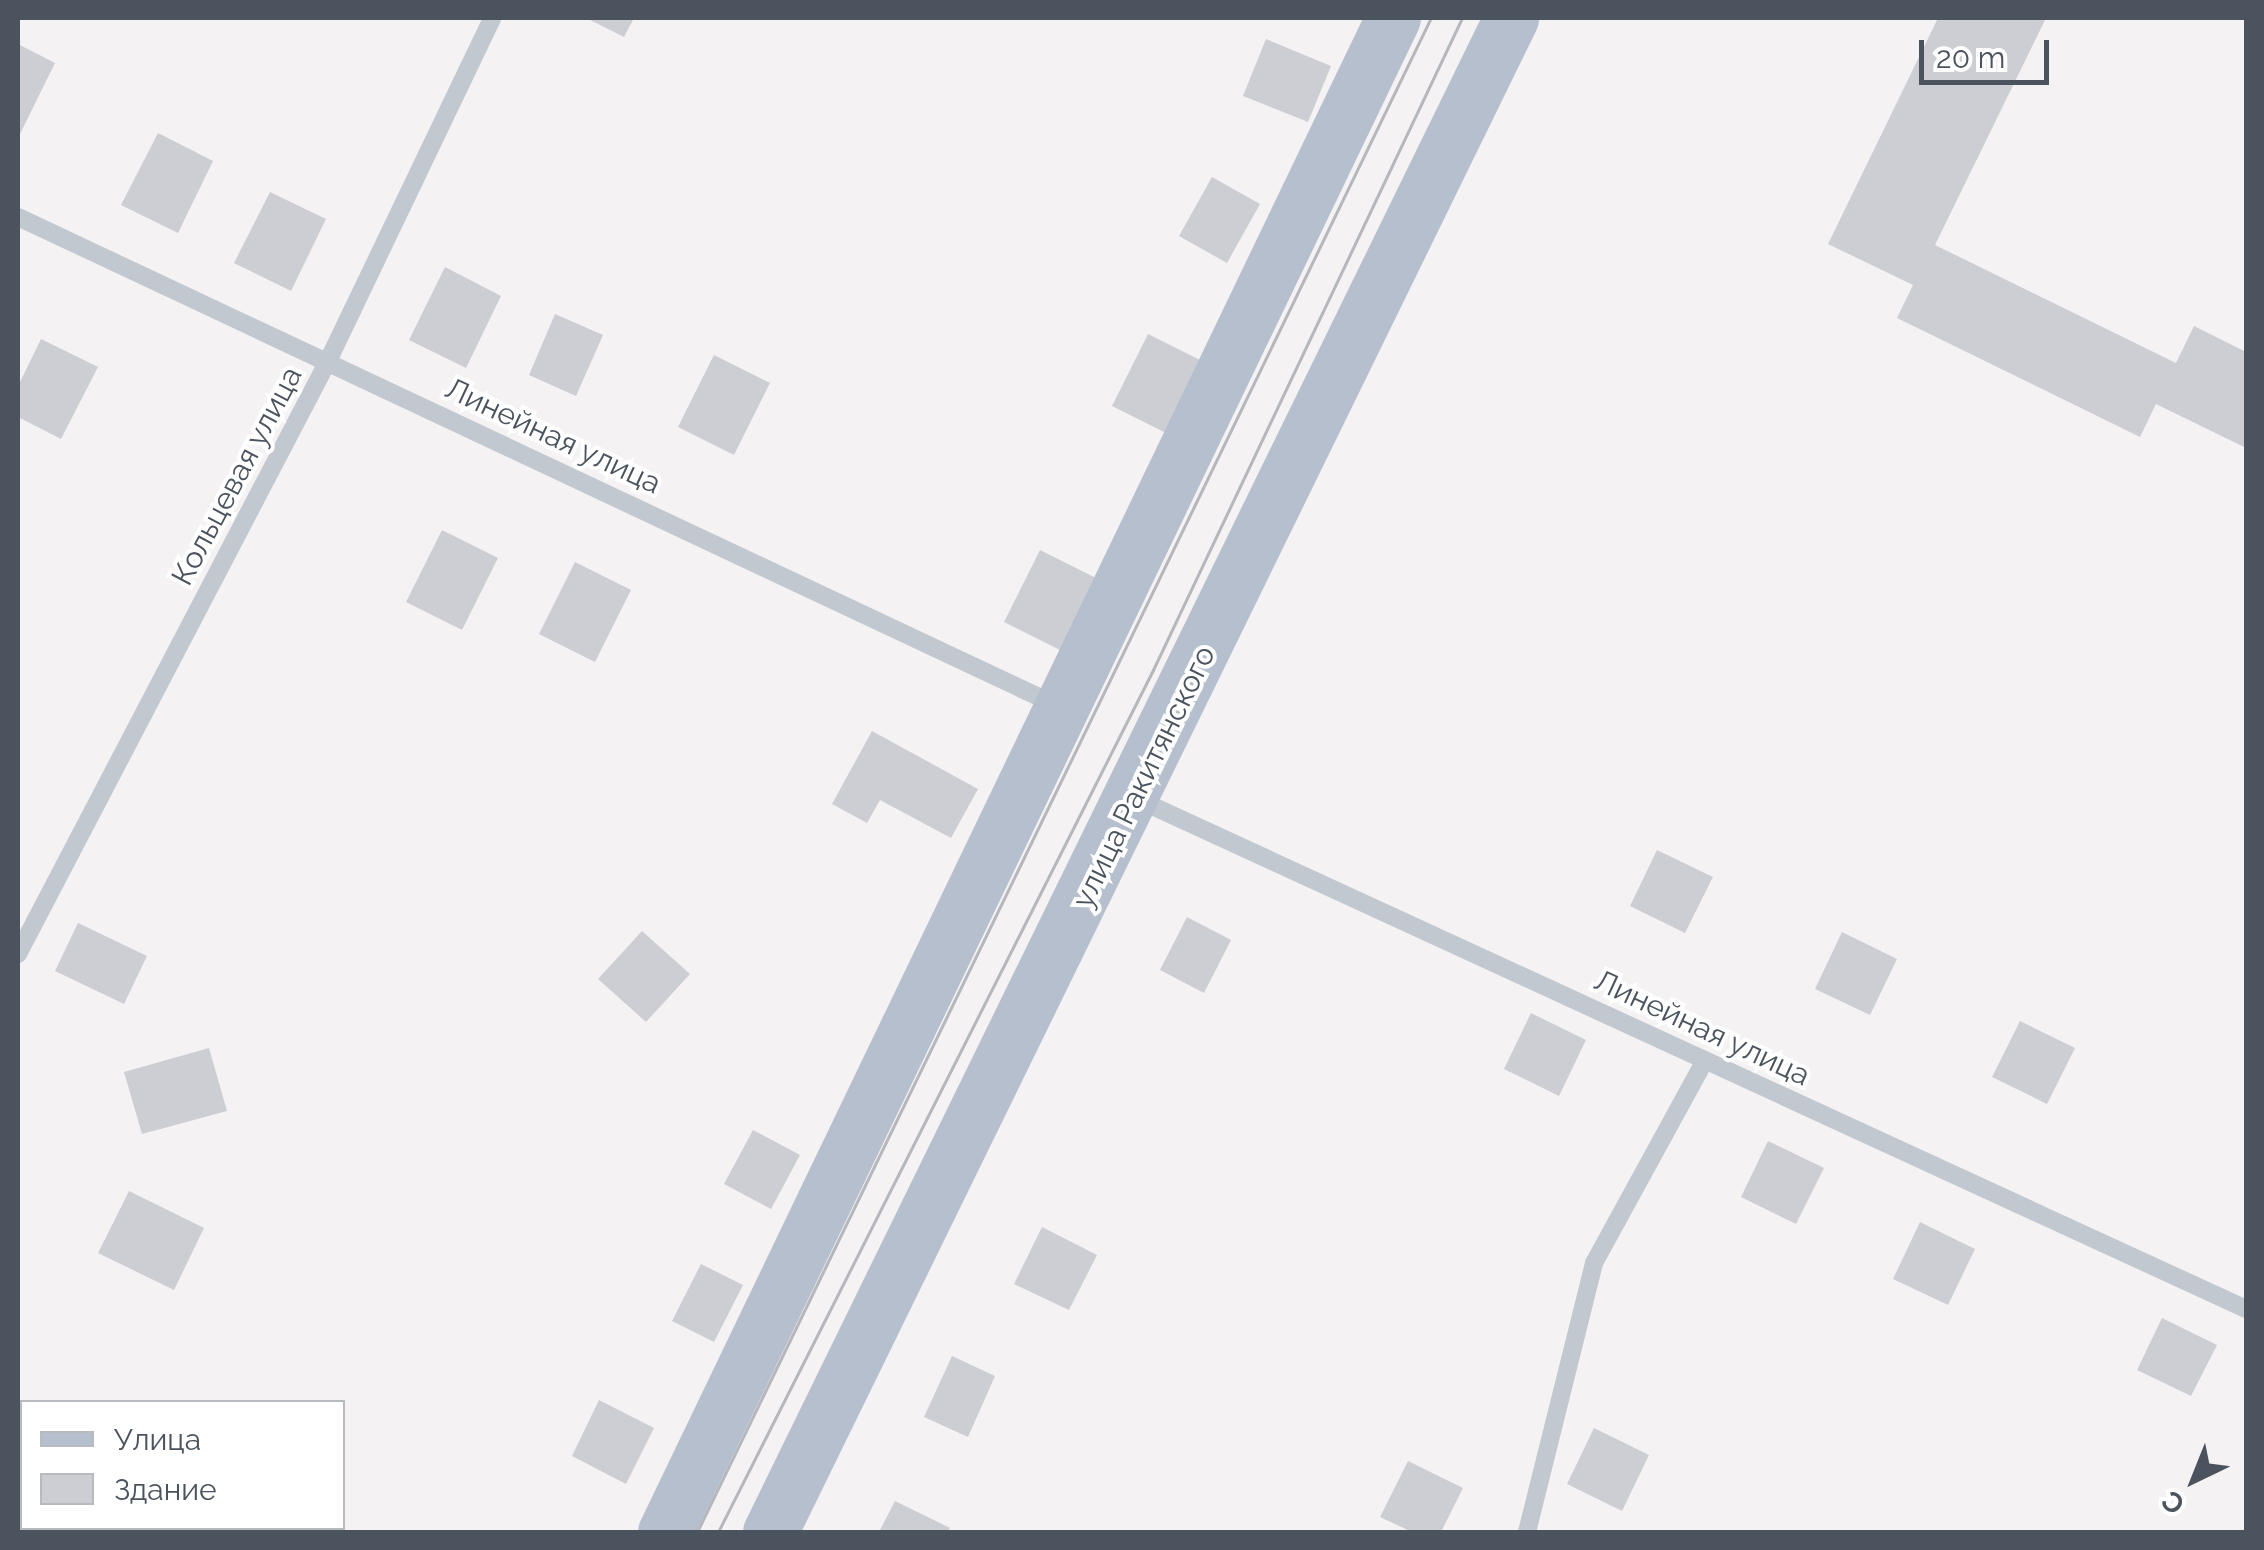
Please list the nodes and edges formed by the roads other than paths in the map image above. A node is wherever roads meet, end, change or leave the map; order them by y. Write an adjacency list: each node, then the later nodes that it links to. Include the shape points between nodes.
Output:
1 (492, 18): 5 (lane, Кольцевая улица)
2 (1393, 18): 6 (main road)
3 (1511, 18): 7 (main road, улица Ракитянского)
4 (18, 218): 5 (lane, Линейная улица)
5 (328, 361): 6 (lane, Линейная улица); 8 (lane, Кольцевая улица)
6 (1063, 708): 11 (main road)
7 (1134, 798): 9 (lane, Линейная улица); 12 (main road, улица Ракитянского)
8 (18, 954)
9 (1706, 1060): 10 (lane, Линейная улица); 13 (lane, via 1594,1263)
10 (2246, 1309)
11 (665, 1532)
12 (770, 1532)
13 (1527, 1532)

